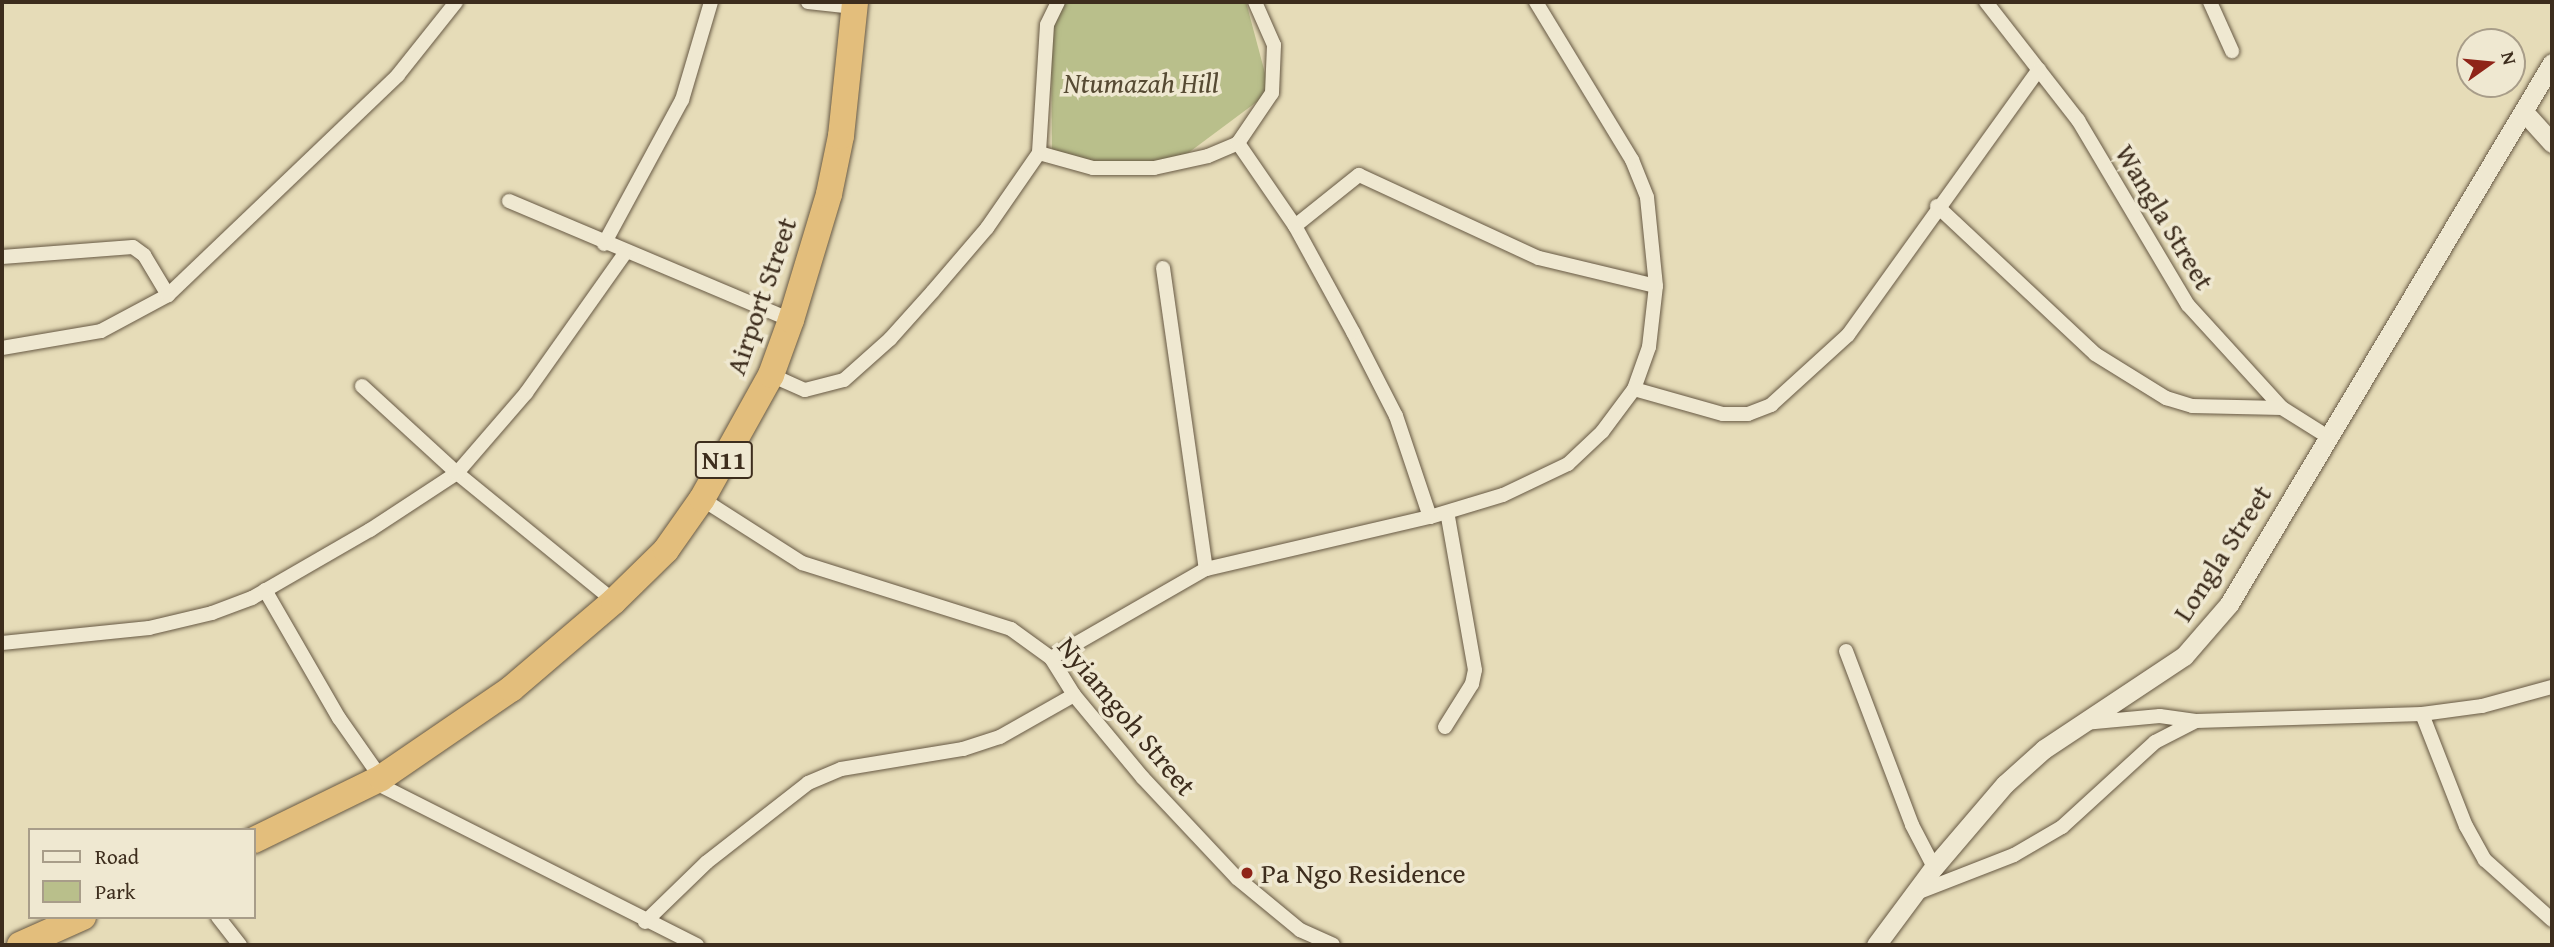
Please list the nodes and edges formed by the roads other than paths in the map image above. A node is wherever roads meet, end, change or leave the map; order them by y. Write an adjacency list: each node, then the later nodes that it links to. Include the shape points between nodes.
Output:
1 (456, 2): 25 (street, via 398,75)
2 (711, 2): 20 (street, via 682,100)
3 (808, 2): 9 (street)
4 (1058, 2): 16 (street, via 1048,25)
5 (1255, 2): 14 (street, via 1274,45 1272,93)
6 (1536, 2): 24 (street, via 1632,160 1647,197)
7 (1986, 2): 12 (street, Wangla Street)
8 (2210, 2): 10 (street)
9 (855, 5): 26 (highway, Airport Street / N11, via 830,194)
10 (2232, 51)
11 (2552, 63): 13 (main road, Longla Street)
12 (2039, 69): 18 (street); 31 (street, Wangla Street, via 2078,120 2188,305)
13 (2524, 112): 15 (main road); 32 (main road, Longla Street)
14 (1238, 143): 16 (street, via 1208,156 1154,168 1093,168); 19 (street)
15 (2552, 143)
16 (1039, 153): 28 (street, via 987,228 933,291 890,340 844,380 805,390)
17 (509, 201): 20 (street)
18 (1937, 206): 30 (street, via 1913,248 1848,335 1771,405 1748,414 1723,414); 31 (street, via 2095,354 2166,397 2192,406)
19 (1295, 226): 24 (street, via 1359,175 1539,258); 36 (street, via 1395,416)
20 (604, 244): 21 (street)
21 (625, 253): 26 (street); 33 (street, via 526,393)
22 (2, 257): 25 (street, via 133,247 144,255)
23 (1163, 268): 37 (street)
24 (1656, 286): 30 (street, via 1649,347)
25 (168, 295): 27 (street, via 101,331)
26 (791, 320): 28 (highway, Airport Street / N11)
27 (2, 348)
28 (771, 375): 34 (highway, Airport Street / N11)
29 (362, 386): 33 (street)
30 (1634, 389): 35 (street, via 1602,432 1568,464 1538,482)
31 (2282, 408): 32 (street, Wangla Street)
32 (2325, 435): 47 (main road, Longla Street, via 2265,548 2229,604 2190,652)
33 (457, 473): 38 (street); 39 (street)
34 (702, 499): 39 (highway, Airport Street / N11, via 666,550); 42 (street, Nyiamgoh Street, via 802,563 1011,629)
35 (1447, 512): 36 (street); 48 (street, via 1475,670 1472,684)
36 (1430, 517): 37 (street)
37 (1206, 569): 42 (street)
38 (265, 590): 40 (street, via 212,613 149,628); 49 (street)
39 (614, 601): 49 (highway, Airport Street / N11, via 512,689)
40 (2, 643)
41 (1846, 652): 51 (street, via 1912,825)
42 (1051, 658): 44 (street, Nyiamgoh Street)
43 (2552, 687): 45 (street, via 2482,706)
44 (1074, 695): 56 (street, via 1000,737 963,749 841,769 808,783 707,862); 61 (street, Nyiamgoh Street, via 1143,778 1237,878 1300,930)
45 (2422, 714): 46 (street); 55 (street, via 2466,826 2485,860)
46 (2196, 721): 47 (street, via 2160,716); 52 (street, via 2155,742 2062,827 1965,877)
47 (2083, 723): 51 (main road, Longla Street, via 2044,749 2005,784)
48 (1445, 727)
49 (377, 780): 50 (highway, N11); 56 (street)
50 (256, 839)
51 (1934, 867): 52 (main road, Longla Street)
52 (1913, 895): 62 (main road, Longla Street)
53 (78, 919): 58 (highway)
54 (220, 919): 59 (street)
55 (2552, 920)
56 (645, 922): 57 (street)
57 (677, 941): 60 (street)
58 (20, 945)
59 (240, 945)
60 (697, 945)
61 (1333, 945)
62 (1876, 945)

